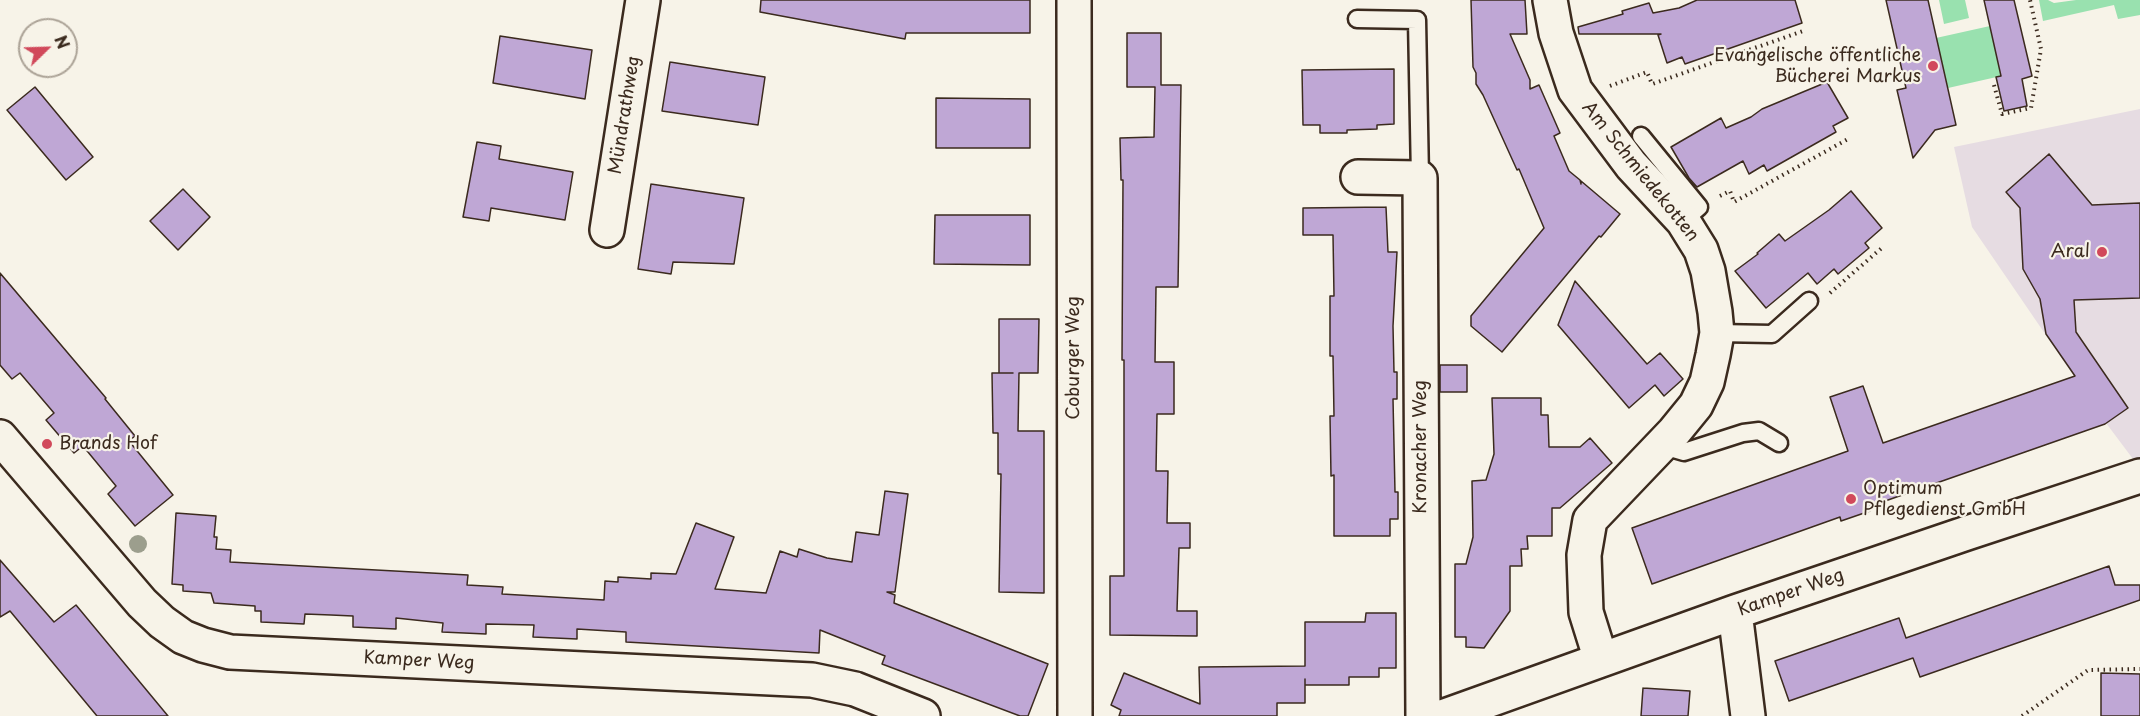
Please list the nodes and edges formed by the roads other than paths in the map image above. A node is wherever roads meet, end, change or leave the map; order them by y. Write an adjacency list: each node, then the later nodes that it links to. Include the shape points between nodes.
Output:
1 (643, 0): 9 (street, Mündrathweg)
2 (1074, 0): 19 (street, Coburger Weg)
3 (1550, 0): 8 (street, Am Schmiedekotten, via 1566,66 1580,98 1631,165)
4 (1357, 19): 7 (lane, Kronacher Weg, via 1417,20)
5 (1641, 136): 8 (lane)
6 (1358, 177): 7 (street)
7 (1420, 178): 20 (street, Kronacher Weg)
8 (1691, 214): 11 (street, Am Schmiedekotten, via 1708,271)
9 (607, 230)
10 (1809, 301): 11 (lane, via 1772,334)
11 (1717, 333): 14 (street, Am Schmiedekotten, via 1707,382 1696,405)
12 (0, 437): 18 (street, Kamper Weg, via 142,603 183,637 203,645 230,652 812,680 855,689)
13 (1779, 443): 14 (lane, via 1759,431 1684,452)
14 (1660, 445): 17 (street, Am Schmiedekotten, via 1590,520 1584,555 1586,612)
15 (2140, 476): 16 (street, Kamper Weg)
16 (1735, 612): 17 (street, Kamper Weg); 22 (street)
17 (1601, 660): 21 (street, Kamper Weg)
18 (923, 716)
19 (1075, 716)
20 (1423, 716)
21 (1444, 716)
22 (1748, 716)

